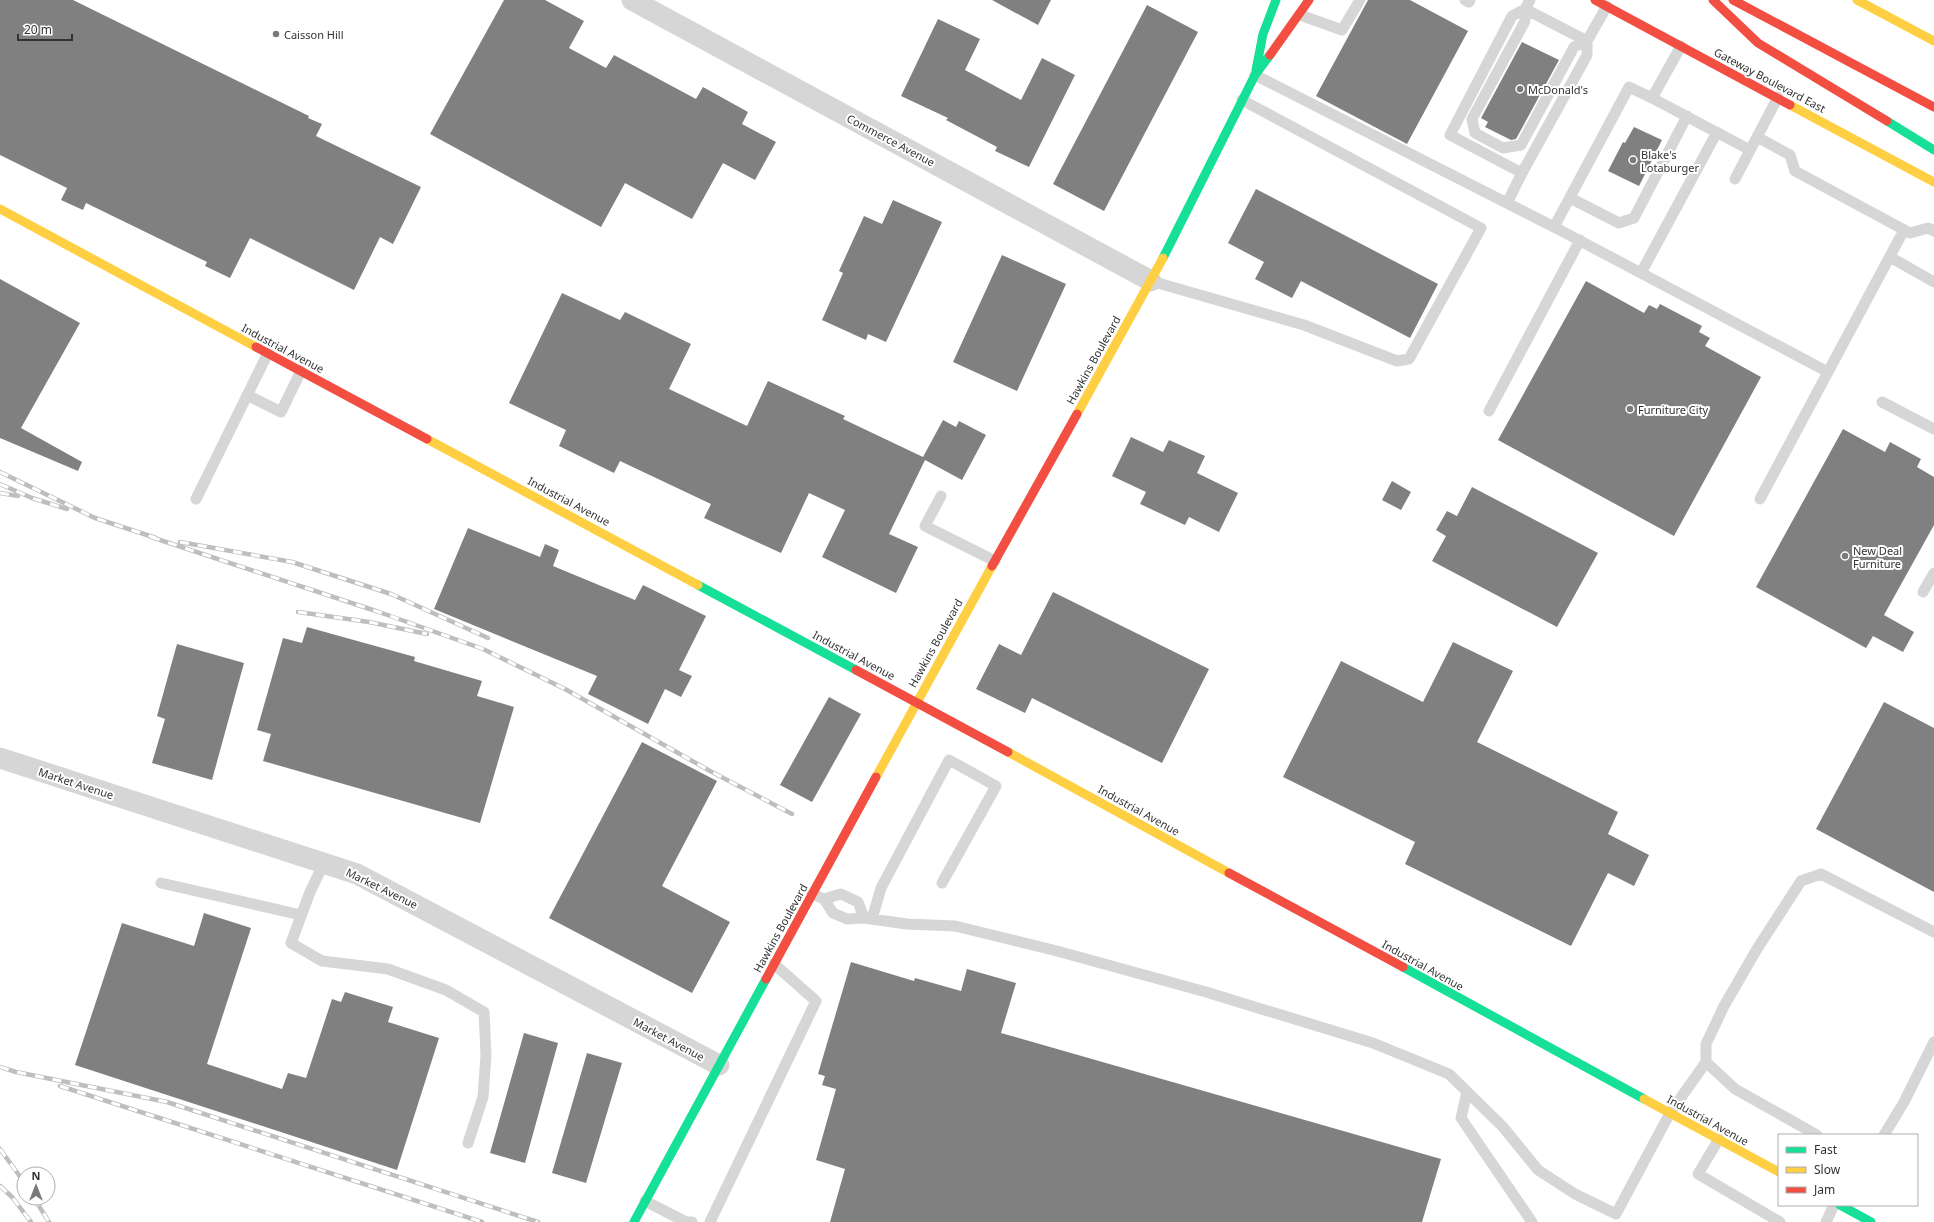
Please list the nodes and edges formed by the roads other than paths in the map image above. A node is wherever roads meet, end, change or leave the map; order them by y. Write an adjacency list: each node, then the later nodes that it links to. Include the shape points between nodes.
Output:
1 (632, 0): 39 (street, Commerce Avenue)
2 (1308, 0): 13 (main road, Hawkins Boulevard)
3 (1360, 0): 13 (lane, via 1342,30)
4 (1466, 0): 5 (lane)
5 (1470, 0)
6 (1595, 0): 12 (main road, Gateway Boulevard East)
7 (1713, 0): 26 (main road, via 1758,43)
8 (1733, 0): 21 (main road)
9 (1857, 0): 15 (main road)
10 (1273, 1): 17 (main road, Hawkins Boulevard)
11 (1527, 4): 14 (lane); 14 (lane, via 1525,21 1472,119 1475,134 1503,148 1521,145 1574,47); 27 (lane, via 1512,16 1450,135)
12 (1606, 6): 14 (lane); 16 (main road, Gateway Boulevard East)
13 (1300, 15): 17 (main road, Hawkins Boulevard)
14 (1587, 41): 27 (lane, via 1587,55)
15 (1934, 42)
16 (1680, 46): 18 (main road, Gateway Boulevard East); 19 (lane)
17 (1255, 75): 20 (main road, Hawkins Boulevard); 31 (lane)
18 (1778, 97): 24 (lane); 29 (main road, Gateway Boulevard East)
19 (1652, 98): 22 (lane); 30 (lane, via 1629,87)
20 (1242, 100): 39 (main road, Hawkins Boulevard); 39 (lane, via 1481,228 1409,359 1397,361 1304,325)
21 (1934, 107)
22 (1687, 116): 23 (lane); 30 (lane, via 1634,218 1619,223)
23 (1717, 132): 25 (lane); 38 (lane)
24 (1757, 137): 25 (lane); 34 (lane, via 1790,154 1795,171)
25 (1750, 150): 28 (lane)
26 (1934, 150)
27 (1522, 173): 31 (lane)
28 (1735, 179)
29 (1934, 182)
30 (1570, 198): 33 (lane)
31 (1507, 203): 33 (lane)
32 (0, 209): 41 (main road, Industrial Avenue)
33 (1554, 227): 36 (lane)
34 (1904, 230): 35 (lane, via 1910,233 1928,228); 37 (lane)
35 (1934, 231)
36 (1580, 240): 38 (lane); 46 (lane)
37 (1890, 257): 40 (lane); 43 (lane)
38 (1641, 273): 43 (lane)
39 (1151, 281): 51 (main road, Hawkins Boulevard)
40 (1934, 282)
41 (268, 353): 42 (main road, Industrial Avenue); 44 (lane)
42 (301, 371): 44 (lane, via 281,412); 54 (main road, Industrial Avenue)
43 (1828, 372): 50 (lane)
44 (247, 395): 49 (lane)
45 (1882, 402): 47 (lane)
46 (1489, 411)
47 (1934, 429)
48 (941, 496): 51 (lane, via 925,526)
49 (196, 499)
50 (1760, 499)
51 (995, 561): 54 (main road, Hawkins Boulevard)
52 (1934, 573): 53 (lane)
53 (1924, 592)
54 (916, 702): 59 (main road, Hawkins Boulevard); 69 (main road, Industrial Avenue)
55 (0, 758): 56 (street, Market Avenue)
56 (324, 863): 61 (lane); 67 (street, Market Avenue, via 357,874)
57 (161, 883): 61 (lane)
58 (942, 883): 62 (lane, via 996,786 949,760 881,888)
59 (812, 894): 60 (lane); 64 (main road, Hawkins Boulevard)
60 (824, 899): 62 (lane, via 833,913 847,919); 62 (lane, via 841,894 858,902)
61 (301, 915): 73 (lane, via 292,942 322,962 388,969 446,990 484,1012 486,1055 483,1097)
62 (868, 919): 68 (lane, via 955,926 1206,992 1373,1043 1449,1074)
63 (1934, 932): 66 (lane, via 1821,874 1801,881 1757,948 1724,1006 1706,1044)
64 (774, 964): 67 (main road, Hawkins Boulevard); 80 (lane, via 816,1001)
65 (1934, 1042): 71 (lane)
66 (1706, 1062): 69 (lane); 70 (lane, via 1735,1089)
67 (719, 1065): 75 (main road, Hawkins Boulevard)
68 (1467, 1092): 69 (lane, via 1503,1127 1538,1170 1576,1194 1616,1214); 81 (lane, via 1461,1118)
69 (1670, 1113): 72 (main road, Industrial Avenue)
70 (1815, 1134)
71 (1885, 1134)
72 (1718, 1139): 74 (main road, Industrial Avenue); 82 (lane, via 1698,1174)
73 (468, 1143)
74 (1778, 1171)
75 (645, 1201): 78 (main road, Hawkins Boulevard); 79 (lane, via 686,1222)
76 (1834, 1206): 83 (lane)
77 (1842, 1206): 84 (main road)
78 (634, 1222)
79 (692, 1222)
80 (710, 1222)
81 (1532, 1222)
82 (1780, 1222)
83 (1826, 1222)
84 (1871, 1222)

